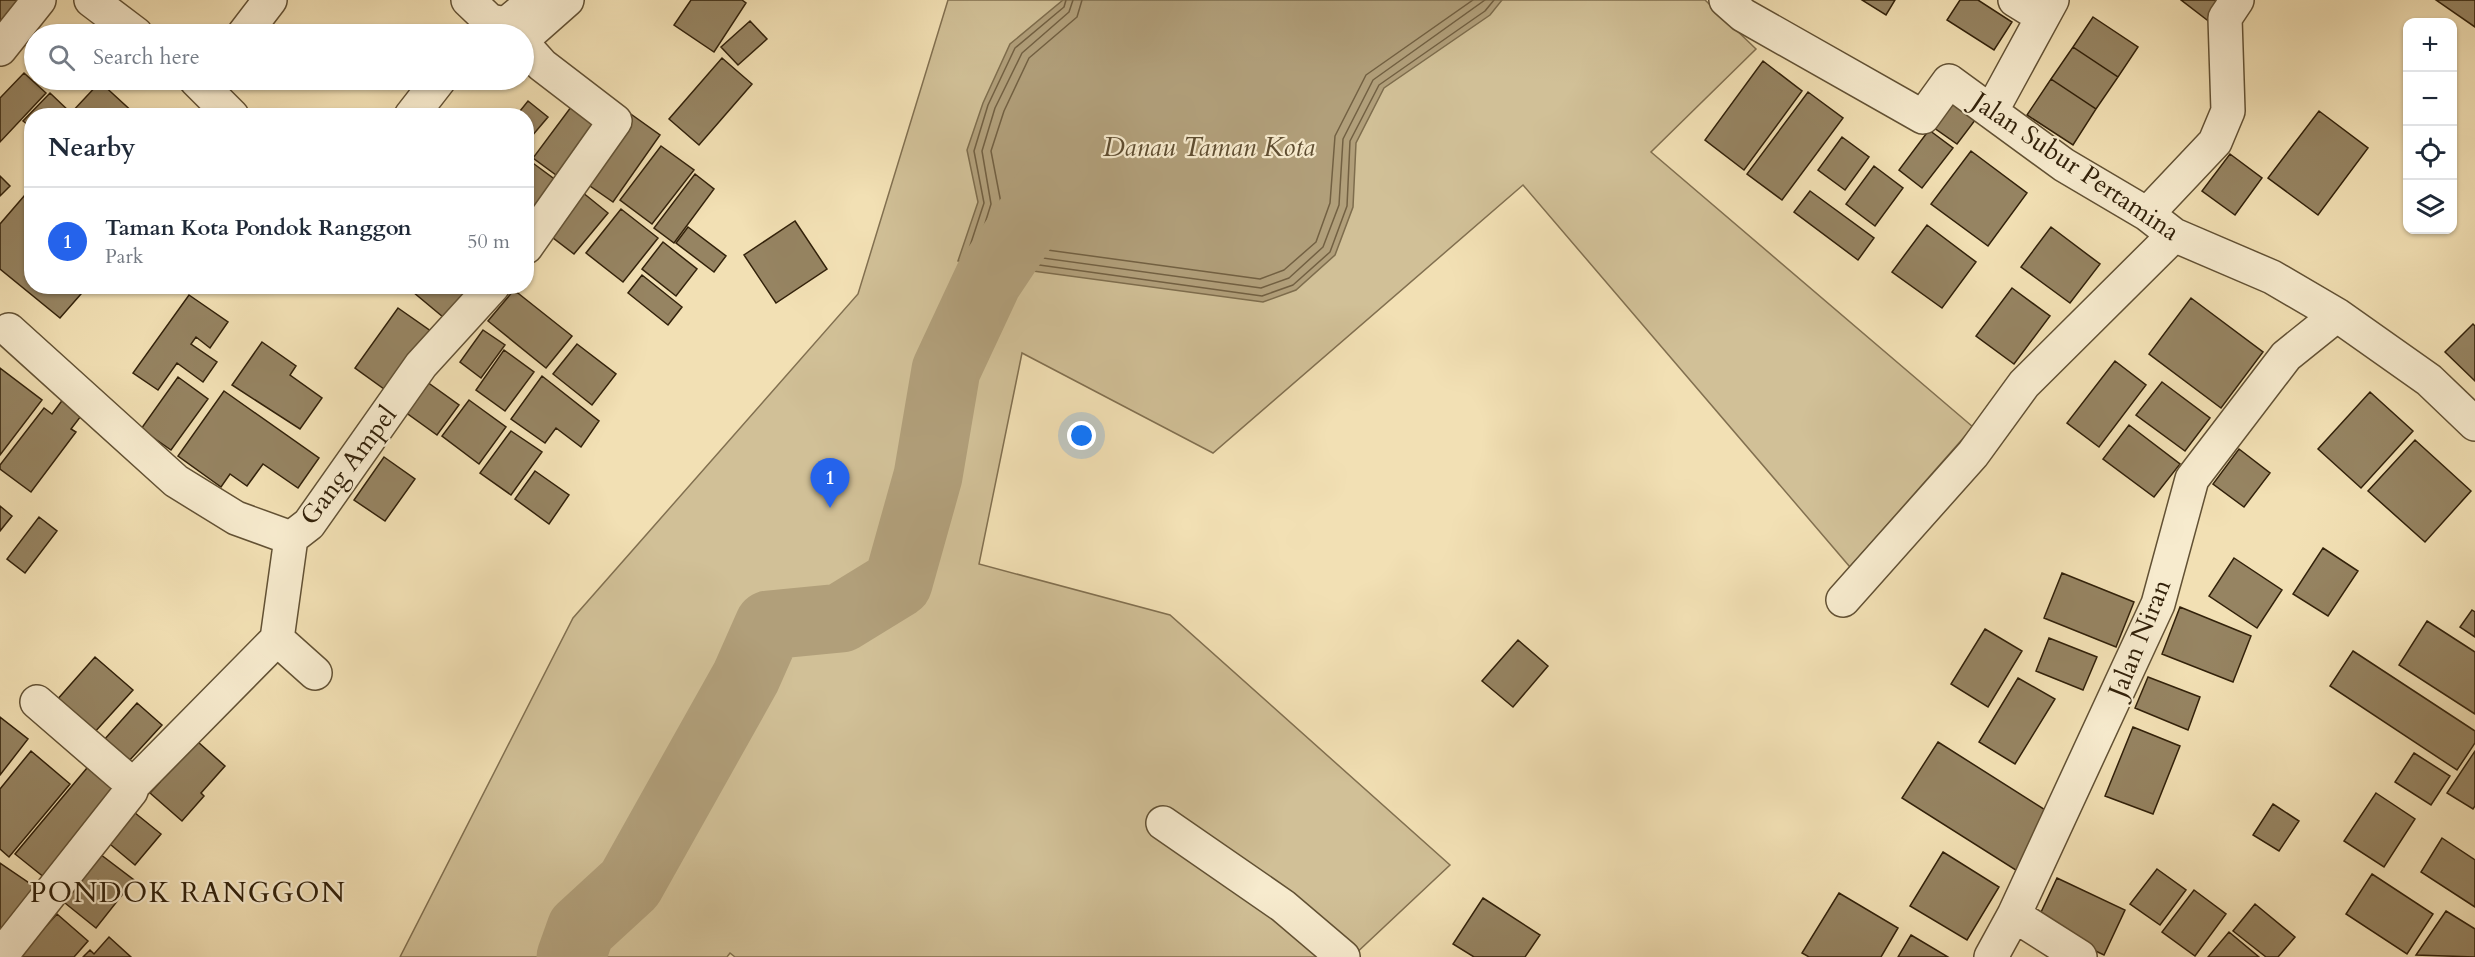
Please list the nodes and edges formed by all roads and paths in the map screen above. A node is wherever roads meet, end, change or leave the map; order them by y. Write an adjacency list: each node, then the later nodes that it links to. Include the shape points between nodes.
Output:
1 (39, 0): 13 (street)
2 (91, 0): 10 (street)
3 (270, 0): 11 (street)
4 (535, 0): 9 (street, via 506,24)
5 (567, 0): 12 (street)
6 (1726, 0): 19 (street, Jalan Subur Pertamina, via 1743,15 1923,117 1949,81)
7 (2237, 0): 20 (street, via 2225,18 2228,111 2215,142)
8 (2036, 5): 19 (street)
9 (479, 11)
10 (123, 24)
11 (252, 24)
12 (534, 29)
13 (0, 49)
14 (534, 56): 22 (street, via 615,121)
15 (211, 90): 17 (street)
16 (431, 90): 18 (street)
17 (225, 108)
18 (417, 108)
19 (1992, 110): 20 (street, Jalan Subur Pertamina, via 2064,165)
20 (2147, 214): 21 (street, Jalan Subur Pertamina)
21 (2174, 235): 24 (street, Jalan Subur Pertamina, via 2272,277); 28 (street, via 2024,384 1973,454)
22 (534, 236)
23 (486, 294): 27 (street, Gang Ampel, via 421,365 309,524)
24 (2337, 315): 26 (street, Jalan Subur Pertamina, via 2429,380); 34 (street, Jalan Niran, via 2286,356 2192,479 2158,604)
25 (3, 331): 27 (street, Gang Ampel, via 176,481 236,518)
26 (2475, 424)
27 (291, 538): 29 (street)
28 (1843, 600)
29 (277, 639): 30 (street); 32 (street)
30 (315, 673)
31 (37, 702): 32 (street)
32 (133, 785): 35 (street)
33 (1163, 824): 36 (street, via 1283,906)
34 (2014, 915): 37 (street, Jalan Niran); 38 (street)
35 (0, 957)
36 (1343, 957)
37 (1991, 957)
38 (2080, 957)

